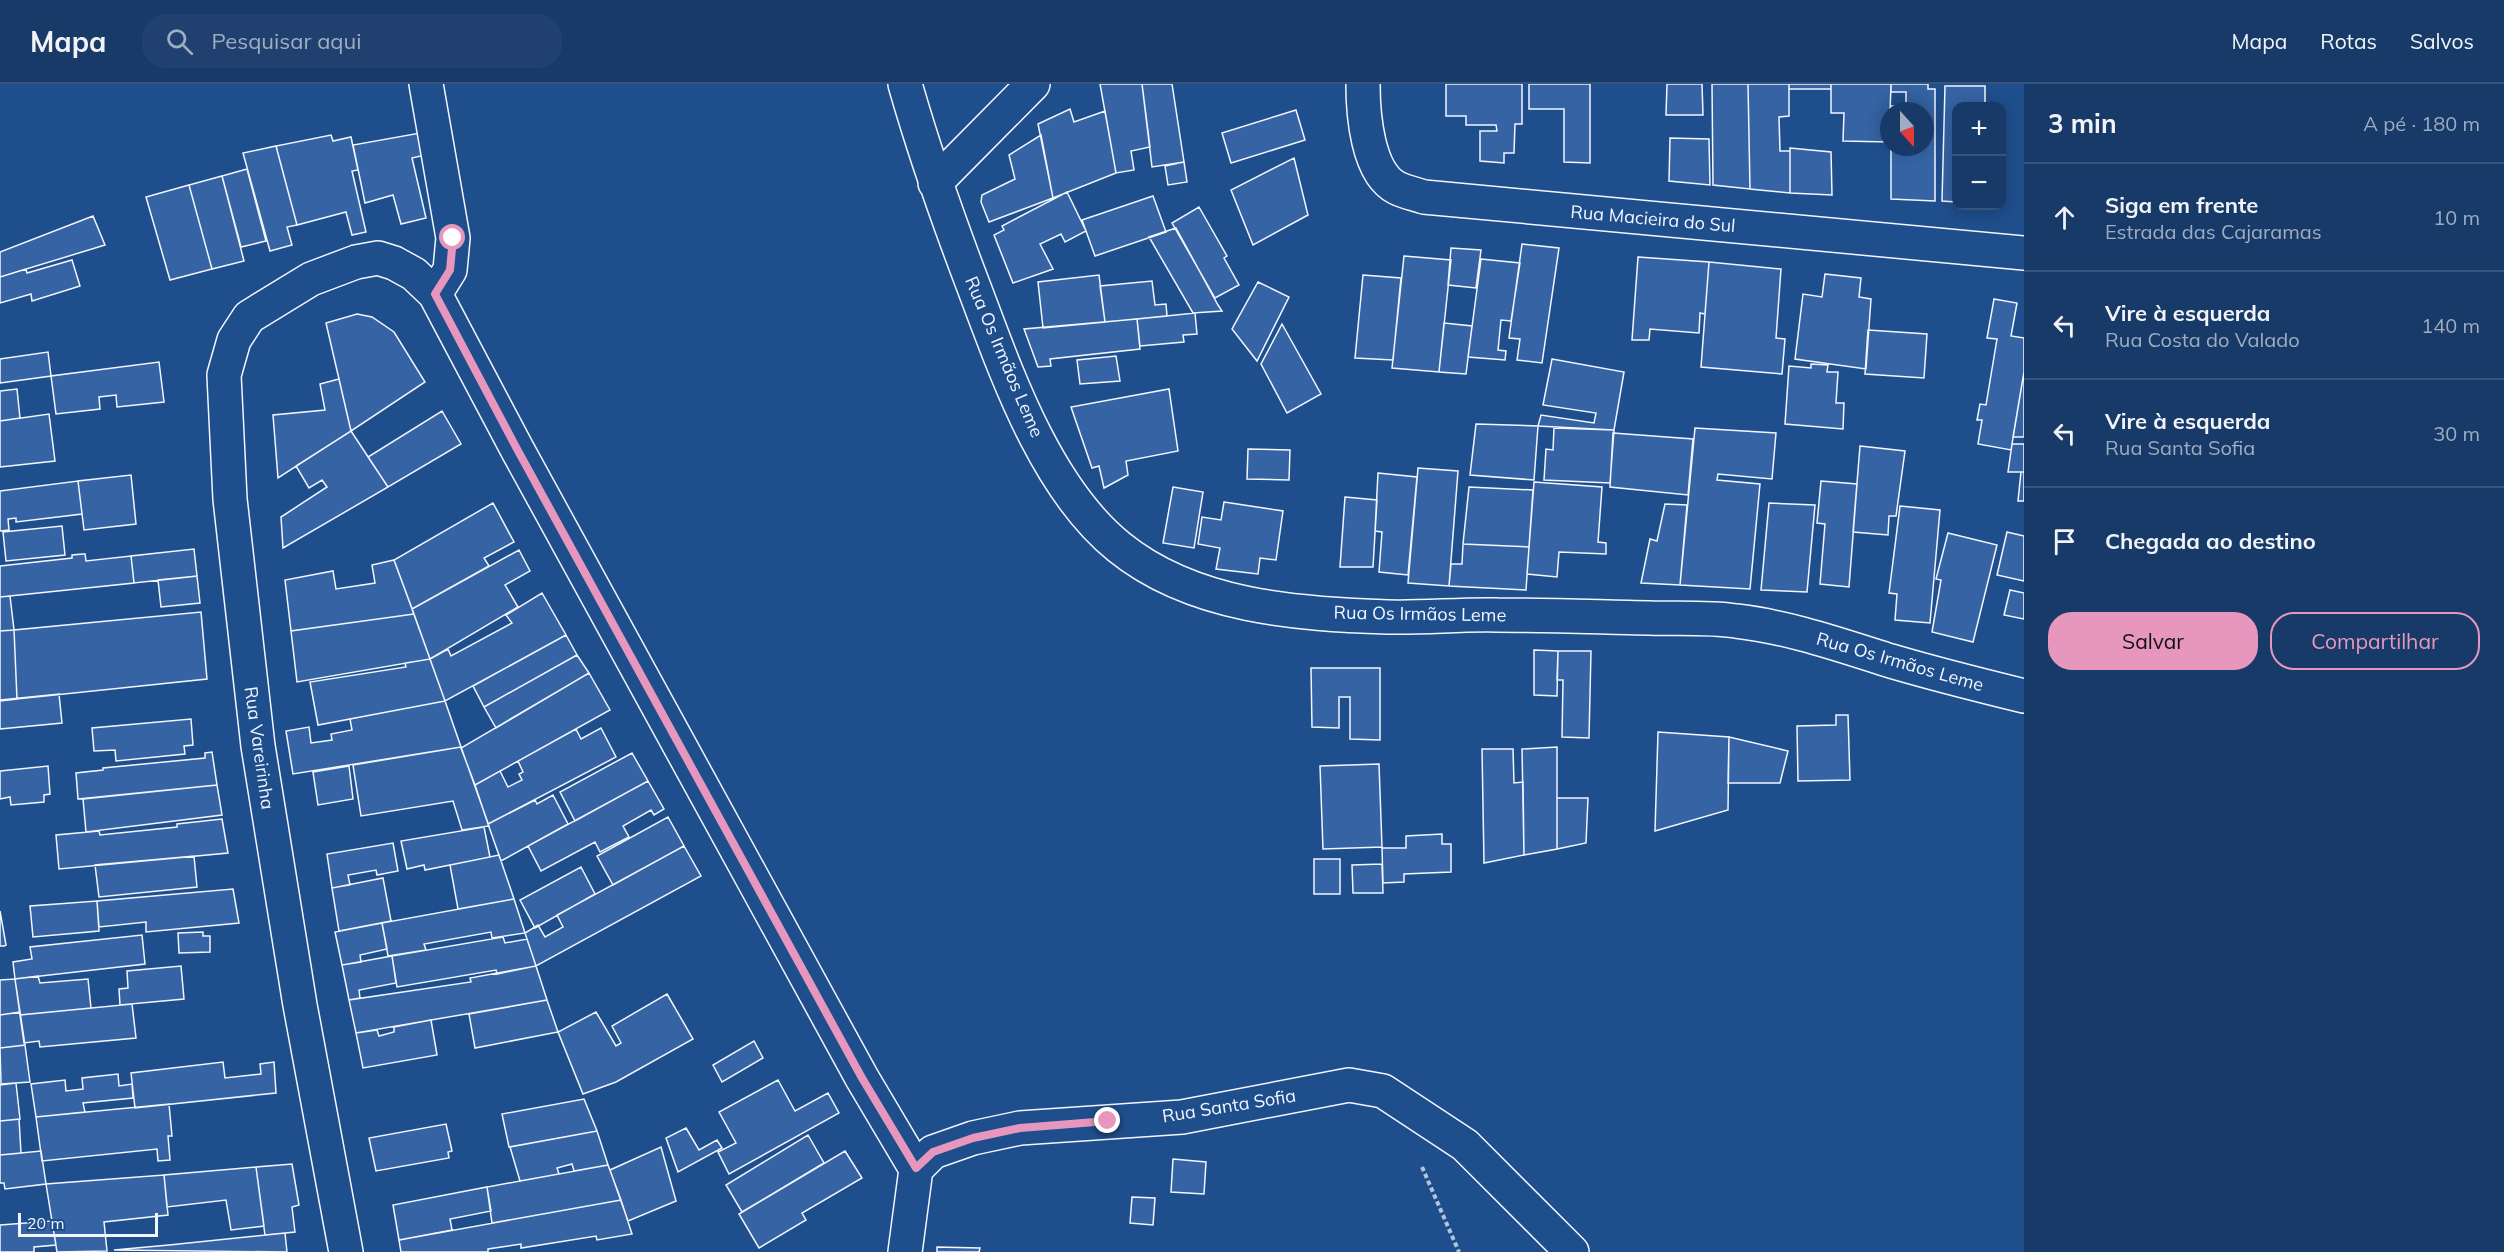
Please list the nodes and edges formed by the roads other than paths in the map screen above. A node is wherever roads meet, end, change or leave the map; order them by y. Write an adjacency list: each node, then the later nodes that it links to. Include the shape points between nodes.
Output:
1 (426, 84): 7 (street, via 453,238 450,270)
2 (905, 84): 5 (street, Rua Os Irmãos Leme)
3 (1034, 84): 5 (street)
4 (1363, 84): 6 (street, Rua Macieira do Sul, via 1370,147 1379,169 1395,188 1424,197)
5 (935, 183): 8 (street, Rua Os Irmãos Leme, via 1001,358 1037,437 1074,501 1119,547 1194,590 1255,606 1389,617 1733,620 1799,633)
6 (2024, 253)
7 (435, 294): 9 (street, Rua Vareirinha, via 862,1078); 10 (street, Rua Vareirinha, via 414,274 378,258 311,279 249,317 234,340 224,375 230,499 258,746 298,994)
8 (2024, 696)
9 (916, 1168): 11 (street); 12 (street, Rua Santa Sofia, via 933,1152 1020,1128 1182,1117 1349,1085 1383,1090 1465,1145)
10 (346, 1252)
11 (905, 1252)
12 (1572, 1252)

